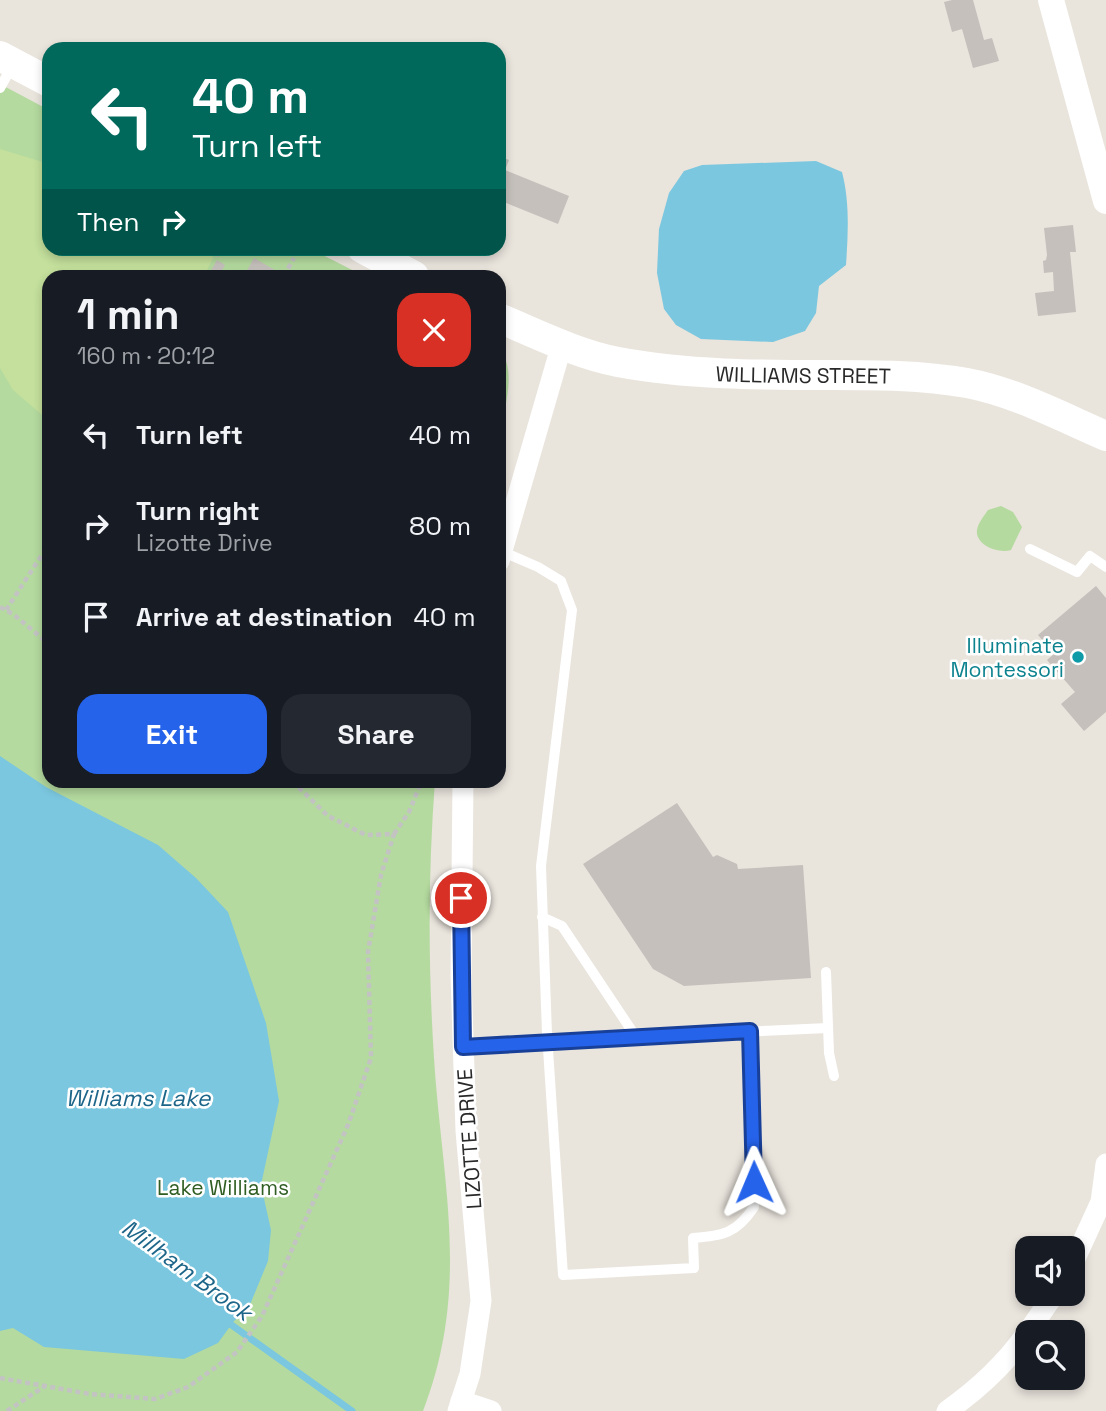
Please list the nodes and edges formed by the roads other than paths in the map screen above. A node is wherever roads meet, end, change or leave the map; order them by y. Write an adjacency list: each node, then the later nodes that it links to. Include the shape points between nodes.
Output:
1 (1051, 0): 4 (street)
2 (4, 69): 3 (main road)
3 (42, 80)
4 (1106, 201)
5 (377, 256): 6 (main road)
6 (403, 270)
7 (506, 320): 8 (main road, WILLIAMS STREET)
8 (562, 344): 9 (main road, WILLIAMS STREET, via 615,361 667,369 895,375 971,384); 10 (street)
9 (1106, 436)
10 (506, 535)
11 (1030, 549): 13 (lane, via 1077,572 1090,556)
12 (506, 558): 15 (lane, via 538,567 561,581 572,610 541,866)
13 (1106, 567)
14 (463, 788): 21 (street, LIZOTTE DRIVE)
15 (542, 918): 19 (lane, via 562,926); 20 (lane)
16 (826, 972): 17 (lane)
17 (828, 1028): 18 (lane); 22 (lane)
18 (750, 1031): 19 (lane); 20 (lane, via 754,1207 744,1223 716,1236 693,1238 694,1268 563,1275)
19 (636, 1037): 20 (lane)
20 (548, 1041): 21 (lane)
21 (463, 1047): 26 (street, LIZOTTE DRIVE, via 481,1301 470,1374)
22 (834, 1076)
23 (1106, 1164): 24 (street, via 1101,1202)
24 (1085, 1237)
25 (1015, 1349): 28 (street)
26 (459, 1406): 27 (street)
27 (491, 1411)
28 (947, 1411)

